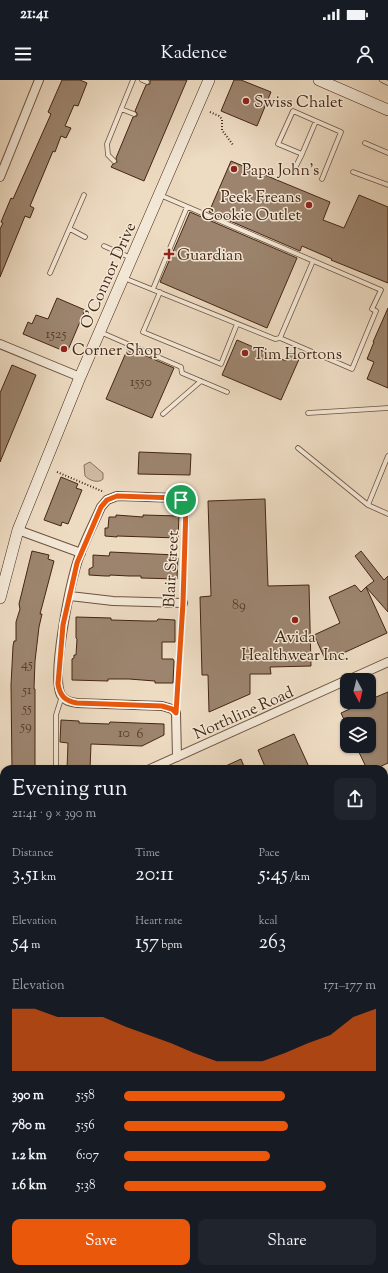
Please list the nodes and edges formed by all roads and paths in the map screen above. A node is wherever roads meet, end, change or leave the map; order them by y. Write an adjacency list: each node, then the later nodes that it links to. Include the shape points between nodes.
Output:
1 (39, 80): 19 (street)
2 (133, 80): 9 (lane)
3 (142, 80): 7 (lane)
4 (210, 80): 26 (main road, O'Connor Drive)
5 (319, 80): 10 (main road)
6 (382, 80): 8 (lane)
7 (147, 82)
8 (388, 83)
9 (121, 109): 12 (lane); 18 (lane, via 107,144 108,155)
10 (388, 110)
11 (210, 112): 15 (path, via 222,119 222,130)
12 (134, 114)
13 (316, 121): 17 (lane); 17 (lane, via 293,111 278,144); 23 (lane, via 341,132)
14 (365, 143): 16 (lane)
15 (233, 145)
16 (388, 153)
17 (302, 154): 20 (lane)
18 (114, 161)
19 (2, 166): 22 (street)
20 (295, 168)
21 (353, 172): 24 (lane)
22 (0, 177)
23 (322, 179)
24 (388, 185)
25 (84, 195): 28 (lane)
26 (159, 195): 27 (lane); 31 (main road, O'Connor Drive)
27 (187, 207): 32 (lane); 35 (lane)
28 (70, 229): 29 (lane); 33 (lane)
29 (85, 237)
30 (104, 246): 31 (lane)
31 (132, 259): 34 (main road, O'Connor Drive)
32 (313, 261): 39 (lane); 39 (lane, via 381,290 372,309 376,311 352,369)
33 (50, 273)
34 (123, 278): 35 (lane); 38 (main road, O'Connor Drive)
35 (153, 289): 36 (lane)
36 (160, 292): 37 (lane); 37 (lane, via 143,332 221,364)
37 (237, 324): 39 (lane, via 275,339)
38 (100, 332): 41 (main road, O'Connor Drive); 42 (lane, via 182,367 182,373)
39 (280, 338)
40 (0, 344): 41 (street)
41 (80, 377): 54 (main road, O'Connor Drive)
42 (201, 381): 43 (lane); 46 (lane)
43 (227, 392)
44 (388, 408): 45 (lane)
45 (308, 412)
46 (163, 414)
47 (298, 448): 52 (lane)
48 (388, 456): 52 (lane)
49 (57, 472): 50 (path)
50 (104, 492)
51 (184, 502): 55 (street, Blair Street, via 177,498 111,497 101,507); 58 (lane, Blair Street, via 187,515)
52 (368, 505): 53 (lane)
53 (388, 514)
54 (18, 530): 55 (street); 57 (main road, O'Connor Drive)
55 (81, 552): 56 (street, Blair Street)
56 (70, 596): 58 (street, via 113,601); 62 (street, Blair Street, via 61,645 58,684)
57 (0, 598)
58 (183, 603): 63 (lane, Blair Street)
59 (388, 662): 60 (street, Northline Road)
60 (363, 673)
61 (340, 683): 64 (street, Northline Road)
62 (62, 696): 63 (street, via 77,703 162,706); 65 (lane, Blair Street, via 56,715)
63 (176, 713): 64 (street, Blair Street)
64 (177, 757): 66 (street, Northline Road)
65 (56, 765)
66 (159, 765)

